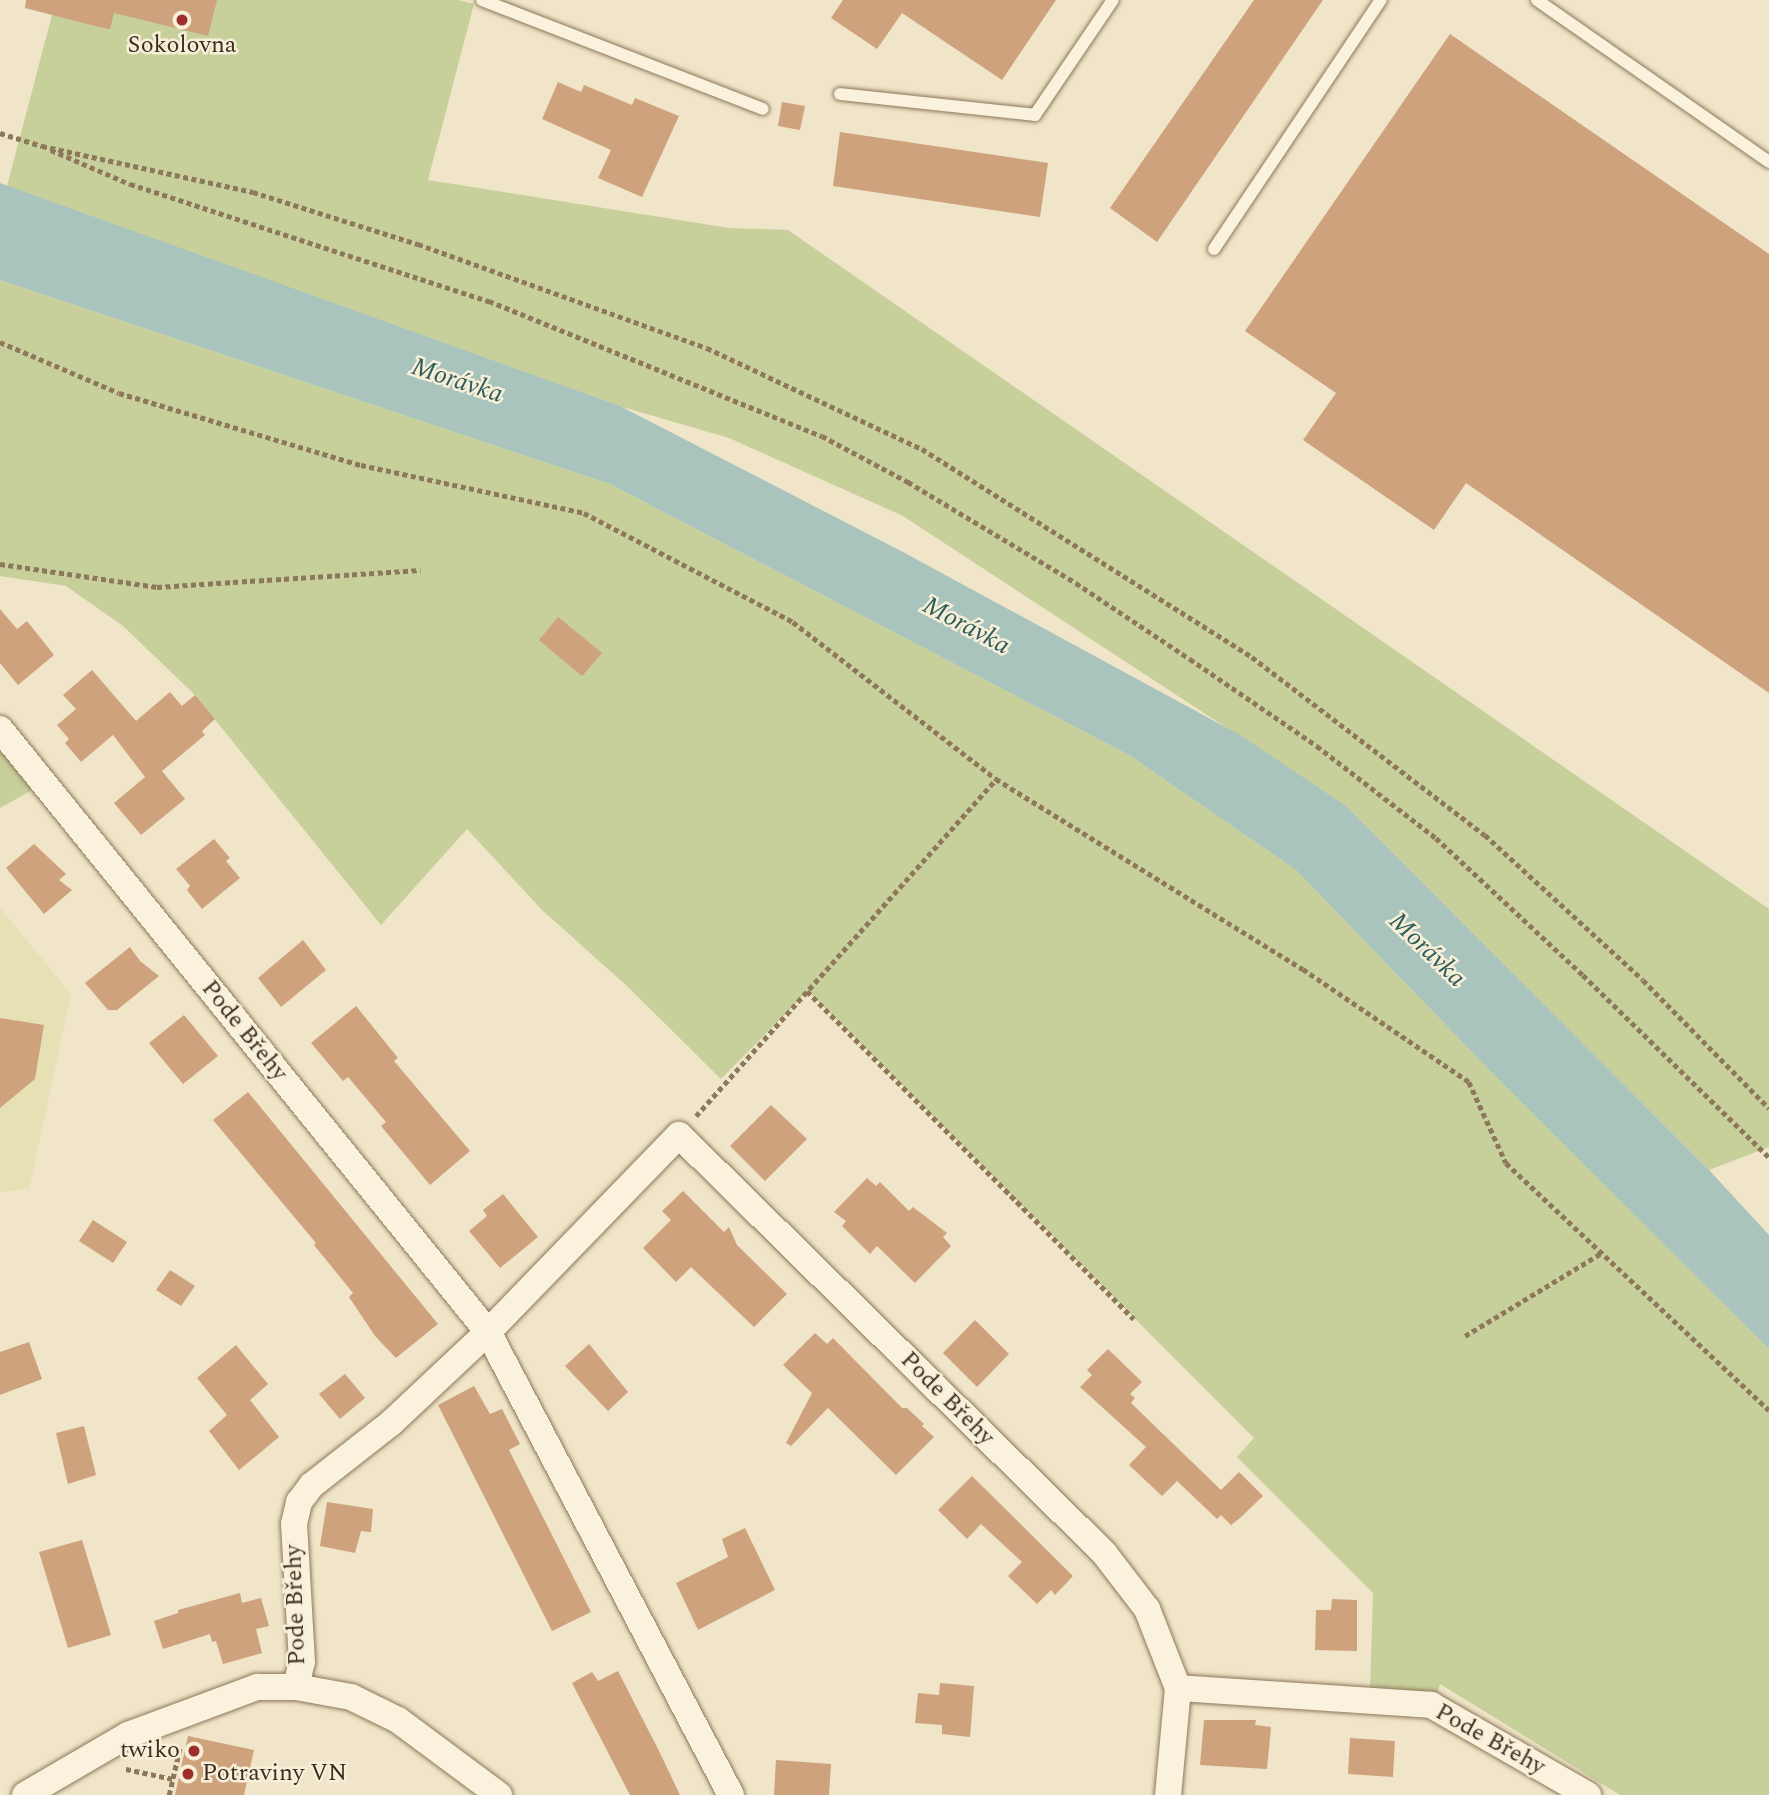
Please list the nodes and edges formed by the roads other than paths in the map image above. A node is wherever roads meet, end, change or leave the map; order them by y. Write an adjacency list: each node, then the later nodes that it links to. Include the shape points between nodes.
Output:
1 (482, 0): 6 (lane)
2 (1113, 0): 5 (lane, via 1035,115)
3 (1381, 0): 8 (lane)
4 (1537, 0): 7 (lane)
5 (840, 94)
6 (763, 109)
7 (1769, 162)
8 (1214, 249)
9 (0, 729): 10 (street, Pode Břehy)
10 (488, 1332): 11 (street, Pode Břehy, via 391,1423 312,1485 299,1502 294,1524 302,1662); 12 (street, Pode Břehy, via 679,1135 1104,1553 1146,1609); 15 (street, Pode Břehy)
11 (296, 1687): 13 (street, via 257,1687 128,1735); 14 (street, Pode Břehy, via 351,1697 398,1720)
12 (1178, 1688): 16 (street, Pode Břehy); 17 (street, Pode Břehy, via 1431,1705)
13 (25, 1795)
14 (499, 1795)
15 (731, 1795)
16 (1168, 1795)
17 (1588, 1795)

